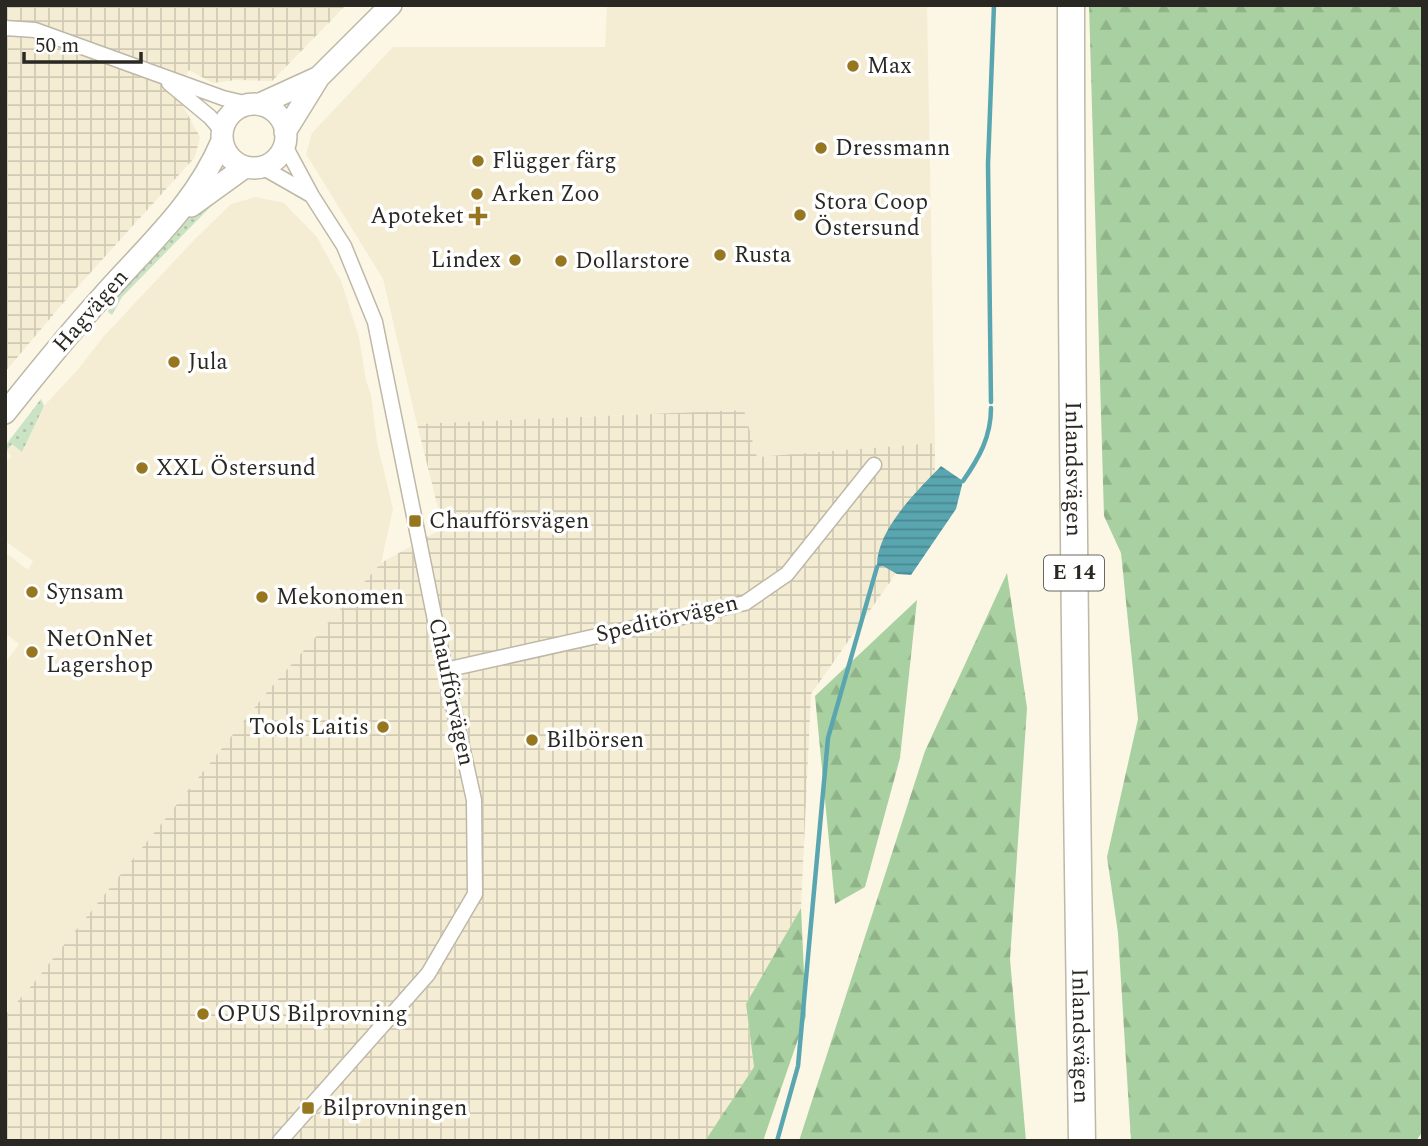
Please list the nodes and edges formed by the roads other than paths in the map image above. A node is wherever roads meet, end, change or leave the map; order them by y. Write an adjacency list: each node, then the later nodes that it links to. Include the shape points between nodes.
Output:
1 (391, 5): 6 (street)
2 (1056, 5): 17 (highway, Inlandsvägen / E 14)
3 (1071, 5): 18 (highway, Inlandsvägen / E 14)
4 (5, 28): 5 (street, via 34,30)
5 (160, 76): 7 (street, via 223,99); 8 (street, via 210,117)
6 (319, 77): 7 (street); 9 (street)
7 (254, 104): 8 (street, via 229,115); 9 (street, via 279,116)
8 (222, 136): 10 (street, via 231,159); 12 (street, Hagvägen, via 212,164)
9 (285, 138): 10 (street, via 276,159); 11 (street, Chaufförvägen)
10 (253, 167): 11 (street, Chaufförvägen); 12 (street, Hagvägen)
11 (312, 196): 15 (street, Chaufförvägen, via 350,259 375,322)
12 (180, 213): 13 (street, Hagvägen, via 73,328)
13 (5, 412)
14 (874, 465): 15 (street, Speditörvägen, via 787,574 745,603)
15 (445, 670): 16 (street, Chaufförvägen, via 474,800 475,894 428,974)
16 (279, 1141)
17 (1066, 1141)
18 (1082, 1141)

